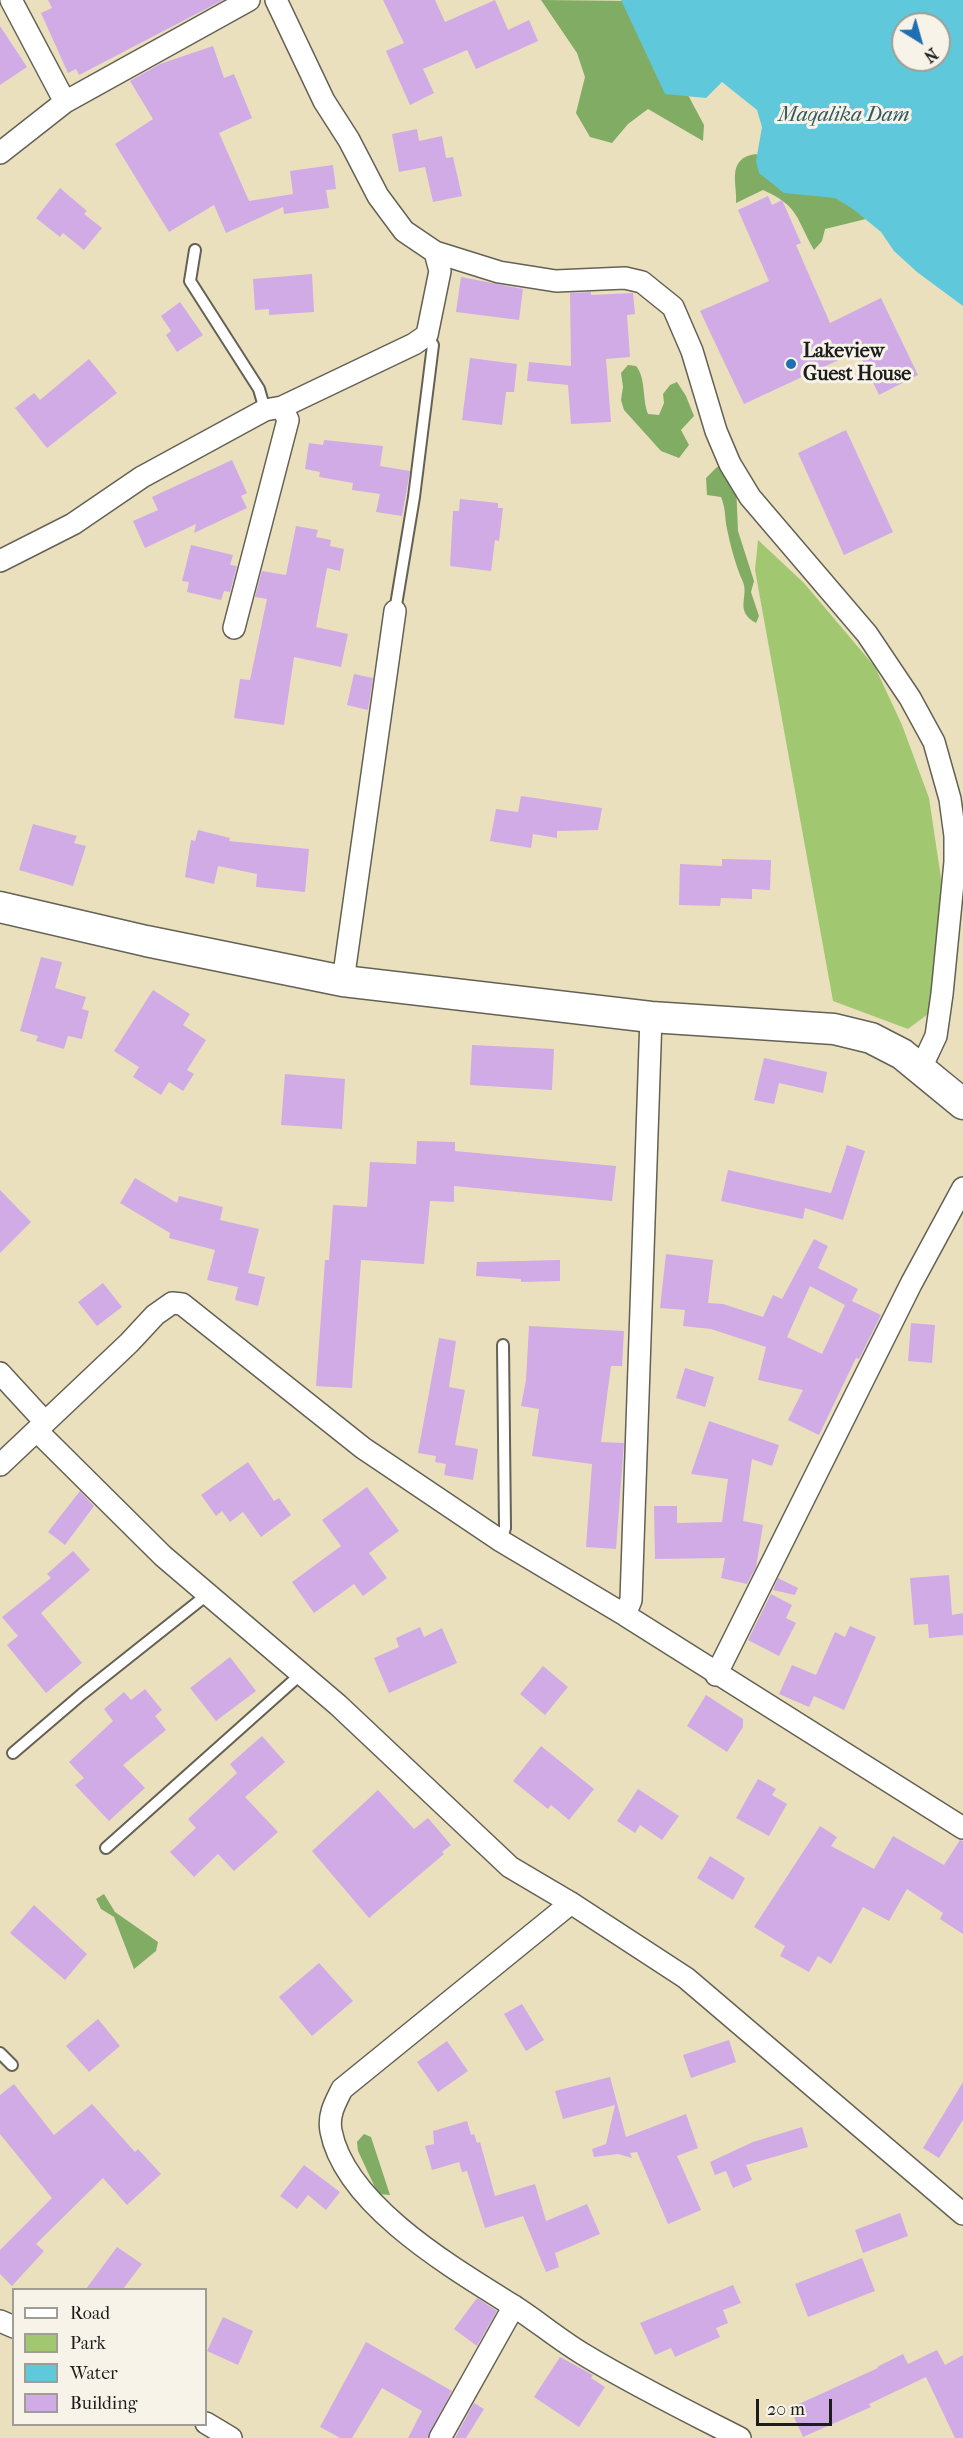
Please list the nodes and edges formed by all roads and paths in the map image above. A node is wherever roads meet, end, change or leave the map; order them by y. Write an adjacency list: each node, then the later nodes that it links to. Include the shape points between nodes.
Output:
1 (11, 0): 4 (street)
2 (249, 0): 4 (street)
3 (276, 0): 7 (street, via 324,101 378,196 404,231)
4 (65, 102): 5 (street)
5 (0, 153)
6 (195, 250): 9 (lane, via 190,281)
7 (435, 252): 8 (street, via 440,271); 16 (street, via 499,272 556,281 625,278 642,282 673,307 692,351 716,431 750,497 867,634 910,698 934,742 950,799 955,836 941,1005 936,1036)
8 (427, 335): 9 (street); 11 (lane, via 433,345)
9 (274, 408): 10 (street, via 142,477 74,524); 12 (street, via 288,420)
10 (0, 561)
11 (395, 611): 14 (street)
12 (234, 628)
13 (0, 907): 14 (main road)
14 (343, 981): 15 (main road)
15 (651, 1017): 16 (main road, via 834,1029 871,1038); 25 (street, via 632,1600)
16 (921, 1068): 17 (main road)
17 (963, 1104)
18 (963, 1188): 27 (street)
19 (503, 1345): 23 (lane, via 505,1528)
20 (0, 1373): 21 (street)
21 (41, 1427): 22 (street); 23 (street, via 155,1315 172,1303 182,1304 363,1448); 24 (street, via 163,1556)
22 (0, 1465)
23 (501, 1541): 25 (street)
24 (208, 1594): 26 (street); 28 (lane)
25 (625, 1615): 27 (street)
26 (301, 1674): 30 (lane); 31 (street, via 510,1867)
27 (716, 1674): 29 (street)
28 (13, 1753)
29 (963, 1828)
30 (106, 1848)
31 (571, 1903): 34 (street, via 686,1978); 35 (street, via 342,2088 331,2111 331,2132 343,2160 376,2204 400,2229 453,2269)
32 (0, 2053): 33 (lane)
33 (12, 2065)
34 (963, 2214)
35 (514, 2306): 38 (street); 39 (street, via 582,2353)
36 (207, 2424): 37 (street)
37 (231, 2438)
38 (440, 2438)
39 (740, 2438)

